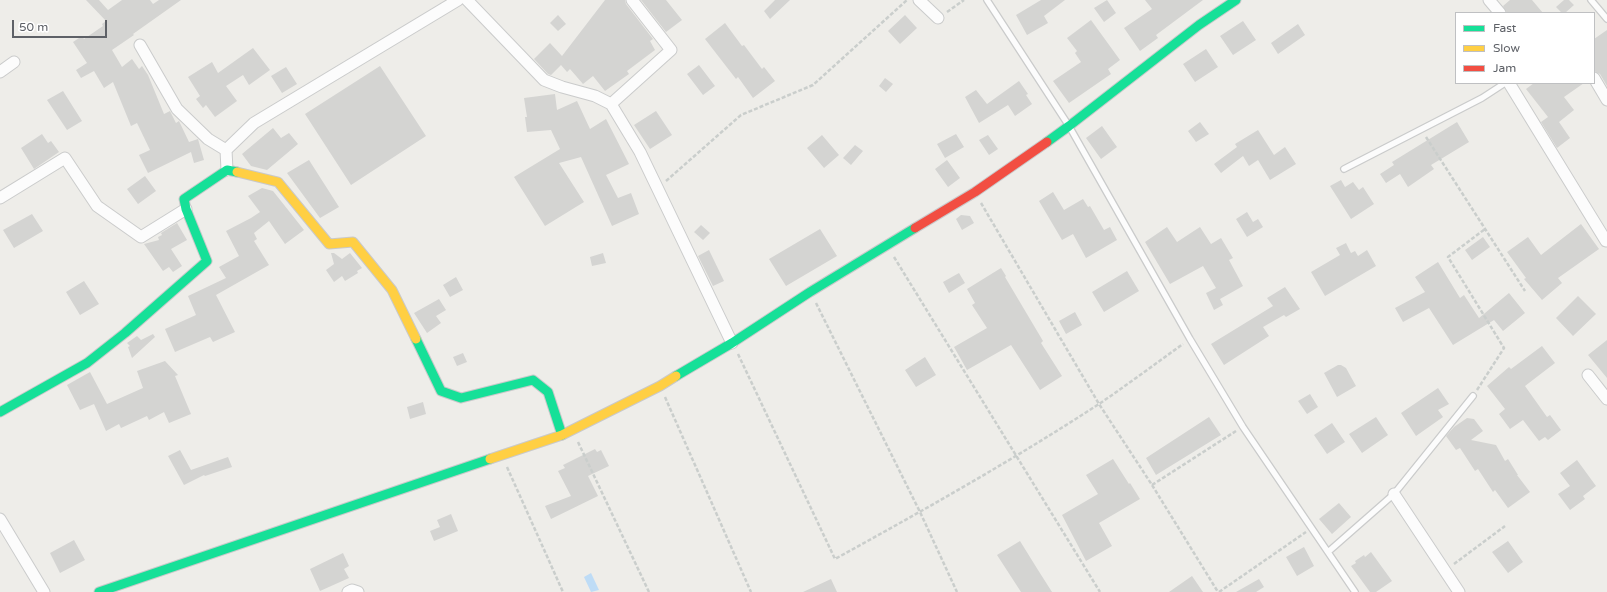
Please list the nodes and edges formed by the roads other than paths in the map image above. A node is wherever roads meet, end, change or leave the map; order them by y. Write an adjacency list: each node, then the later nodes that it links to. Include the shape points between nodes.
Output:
1 (458, 0): 21 (street, via 254,122)
2 (467, 0): 19 (street, via 544,80 595,96)
3 (632, 0): 19 (street, via 671,50)
4 (919, 0): 10 (street)
5 (987, 0): 20 (lane)
6 (1236, 0): 20 (street)
7 (1490, 0): 9 (street)
8 (1591, 0): 11 (lane)
9 (1499, 12)
10 (938, 18)
11 (1607, 19)
12 (140, 45): 21 (street, via 177,109 208,139)
13 (14, 62): 14 (street)
14 (0, 72)
15 (1595, 80): 18 (street)
16 (1503, 84): 22 (lane, via 1482,98)
17 (1511, 84): 26 (street)
18 (1607, 100)
19 (611, 104): 27 (street, via 640,152)
20 (1069, 126): 27 (street, via 975,192 810,292); 35 (lane, via 1243,427)
21 (226, 150): 23 (street)
22 (1344, 169)
23 (226, 170): 25 (street, via 184,199); 32 (street, via 278,182 329,244 353,242 392,290 441,391 461,398 533,380 548,392)
24 (0, 198): 25 (street, via 65,158 97,206 141,237)
25 (186, 209): 31 (street, via 207,261 87,363)
26 (1606, 241)
27 (732, 343): 32 (street, via 660,386)
28 (1588, 375): 30 (street)
29 (1473, 396): 33 (lane)
30 (1607, 399)
31 (0, 412)
32 (562, 434): 37 (street)
33 (1394, 494): 35 (lane); 41 (street)
34 (0, 519): 36 (street)
35 (1328, 552): 40 (lane)
36 (44, 592)
37 (99, 592)
38 (348, 592): 39 (street)
39 (358, 592)
40 (1355, 592)
41 (1459, 592)

